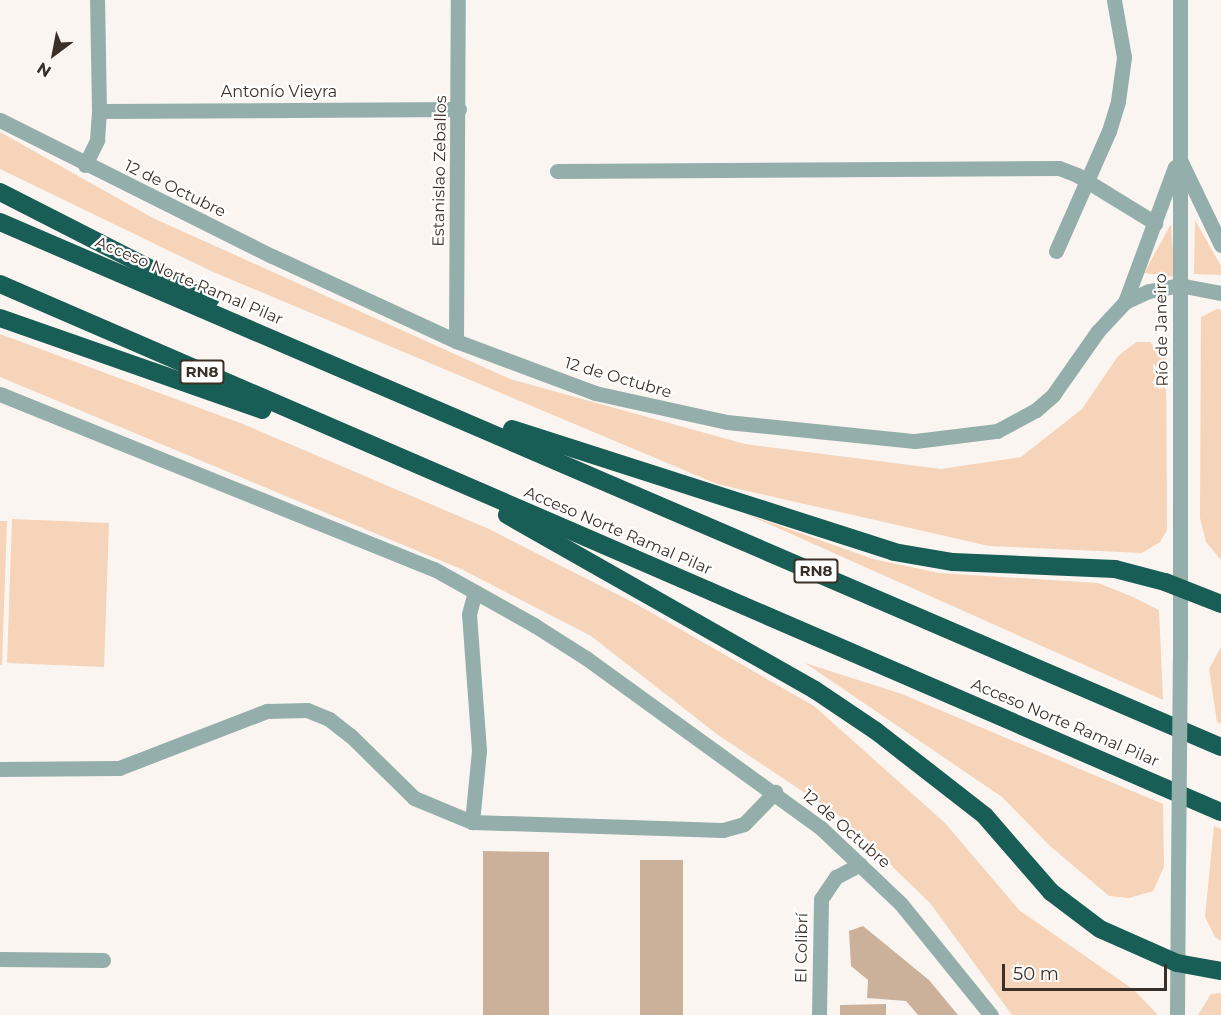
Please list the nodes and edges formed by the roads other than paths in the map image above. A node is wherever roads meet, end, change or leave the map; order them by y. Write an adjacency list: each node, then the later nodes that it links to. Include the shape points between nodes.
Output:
1 (97, 0): 6 (street)
2 (458, 0): 5 (street, Estanislao Zeballos)
3 (1114, 0): 11 (street, via 1124,57 1120,93)
4 (1180, 0): 8 (street, Río de Janeiro)
5 (459, 109): 6 (street, Antonío Vieyra); 22 (street, Estanislao Zeballos)
6 (99, 111): 9 (street, via 97,140)
7 (0, 120): 9 (street, 12 de Octubre)
8 (1178, 157): 14 (street); 15 (street); 18 (street, Río de Janeiro)
9 (85, 165): 22 (street, 12 de Octubre)
10 (557, 171): 11 (street, via 1059,168)
11 (1087, 182): 14 (street); 16 (street)
12 (0, 192): 23 (highway)
13 (0, 222): 23 (highway, Acceso Norte Ramal Pilar / RN8)
14 (1155, 224): 20 (street)
15 (1221, 245)
16 (1056, 251)
17 (0, 284): 26 (highway, Acceso Norte Ramal Pilar / RN8)
18 (1179, 285): 19 (street, 12 de Octubre); 20 (street, 12 de Octubre, via 1149,291); 28 (street, Río de Janeiro)
19 (1221, 293)
20 (1125, 302): 22 (street, 12 de Octubre, via 1098,331 1068,376 1036,410 997,431 943,440 882,438 738,423 654,409 595,393)
21 (0, 318): 26 (highway)
22 (456, 341)
23 (345, 368): 25 (highway, Acceso Norte Ramal Pilar / RN8)
24 (0, 394): 29 (street, 12 de Octubre, via 434,569)
25 (411, 397): 28 (highway, via 894,552 953,562 1102,567); 31 (highway, Acceso Norte Ramal Pilar / RN8)
26 (404, 459): 27 (highway, Acceso Norte Ramal Pilar / RN8)
27 (427, 470): 34 (highway, Acceso Norte Ramal Pilar / RN8); 39 (highway, via 815,690 955,790 985,816 1036,877 1071,910 1119,940)
28 (1180, 587): 30 (highway); 39 (street, Río de Janeiro, bridge)
29 (475, 592): 33 (street, 12 de Octubre, via 586,657); 35 (street, via 469,614 479,750)
30 (1221, 604)
31 (1221, 747)
32 (0, 769): 35 (street, via 119,768 267,711 307,710 329,719 351,736 414,798)
33 (775, 792): 35 (street, via 744,824 723,830); 36 (street, 12 de Octubre)
34 (1221, 812)
35 (472, 822)
36 (860, 864): 41 (street, El Colibrí, via 836,877 821,899); 42 (street, 12 de Octubre, via 901,904)
37 (0, 959): 38 (street)
38 (103, 960)
39 (1177, 963): 40 (highway); 43 (street, Río de Janeiro)
40 (1221, 971)
41 (819, 1015)
42 (991, 1015)
43 (1177, 1015)

